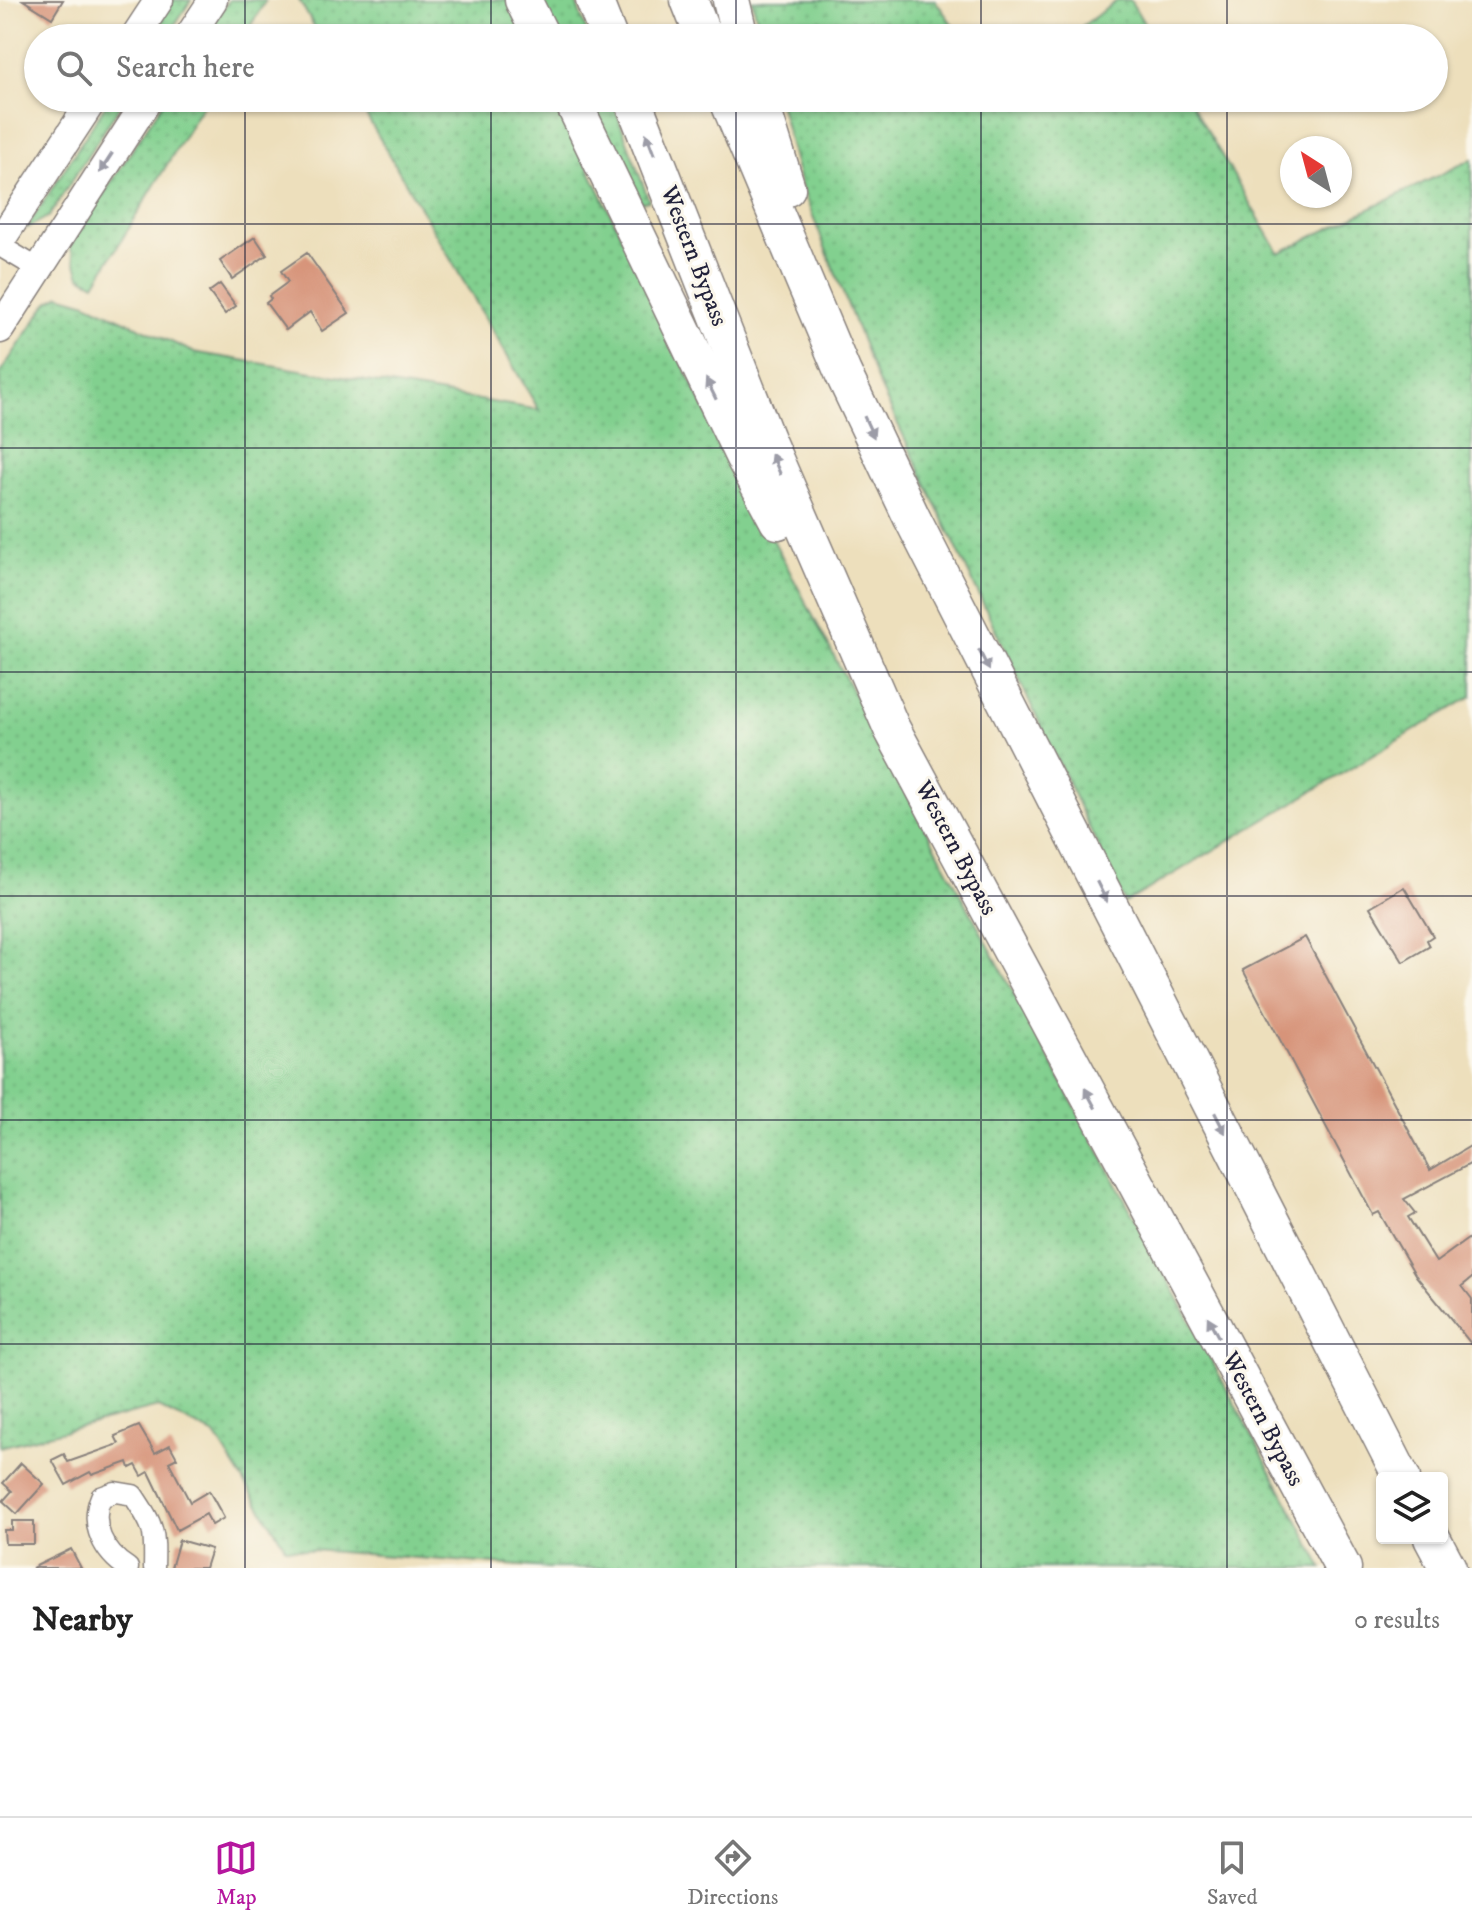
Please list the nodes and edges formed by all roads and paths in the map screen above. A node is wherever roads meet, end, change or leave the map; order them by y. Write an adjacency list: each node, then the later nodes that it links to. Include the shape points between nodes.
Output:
1 (159, 0): 7 (main road)
2 (213, 0): 8 (main road)
3 (523, 0): 9 (highway)
4 (594, 0): 10 (highway)
5 (689, 0): 11 (highway)
6 (731, 0): 12 (highway)
7 (143, 24)
8 (197, 24)
9 (535, 24)
10 (603, 24)
11 (698, 24)
12 (737, 24)
13 (85, 112): 19 (main road)
14 (140, 112): 20 (main road, one-way to 20)
15 (578, 112): 23 (highway, one-way to 15, via 743,456)
16 (638, 112): 23 (highway, Western Bypass, one-way to 16, via 766,439)
17 (733, 112): 22 (highway)
18 (763, 112): 22 (highway)
19 (0, 243): 20 (street)
20 (37, 268): 21 (main road)
21 (0, 329)
22 (843, 373): 24 (highway, one-way to 24)
23 (892, 729): 28 (highway, Western Bypass, one-way to 23)
24 (1399, 1472)
25 (1435, 1544): 29 (highway)
26 (128, 1568): 27 (street, via 109,1554 95,1511 101,1497 115,1492 133,1495 154,1528)
27 (154, 1568)
28 (1343, 1568)
29 (1448, 1568)

